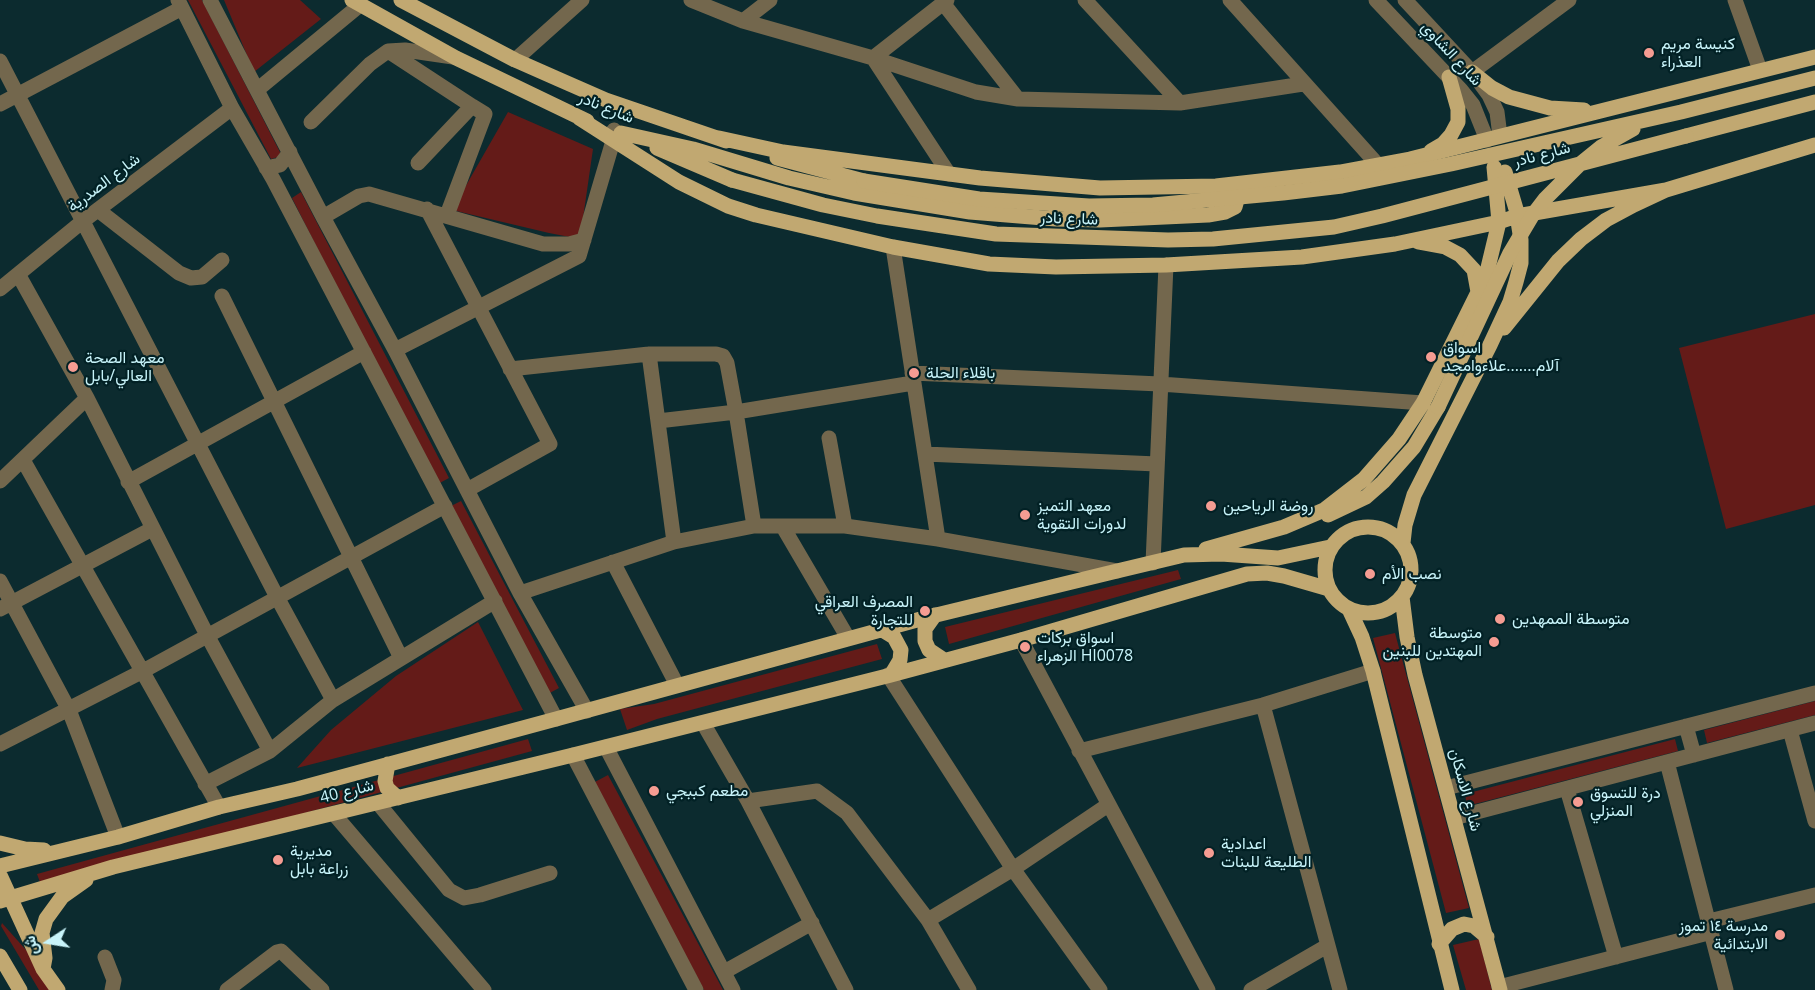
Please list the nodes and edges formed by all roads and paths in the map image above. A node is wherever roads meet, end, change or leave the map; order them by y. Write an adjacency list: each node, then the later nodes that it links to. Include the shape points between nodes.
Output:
1 (210, 0): 27 (street)
2 (401, 0): 20 (main road, شارع نادر)
3 (582, 0): 20 (street)
4 (690, 0): 15 (street)
5 (770, 0): 15 (street)
6 (1085, 0): 32 (street)
7 (1230, 0): 26 (street)
8 (1376, 0): 24 (street, شارع الشاوي)
9 (1406, 0): 23 (street, شارع الشاوي)
10 (1569, 0): 23 (street)
11 (1735, 0): 22 (street)
12 (356, 2): 18 (main road, شارع نادر); 27 (street)
13 (945, 2): 19 (street); 29 (street)
14 (180, 4): 28 (street); 34 (street)
15 (743, 21): 19 (street)
16 (388, 51): 18 (street); 33 (street); 37 (street)
17 (1815, 57): 22 (main road)
18 (456, 58): 38 (main road, شارع نادر)
19 (873, 58): 29 (street, via 976,92); 48 (street)
20 (514, 60): 39 (main road, شارع نادر, via 606,100)
21 (0, 61): 28 (street)
22 (1760, 70): 35 (main road)
23 (1472, 72): 35 (main road, via 1492,88 1528,102 1569,110); 40 (street, شارع الشاوي, via 1497,112)
24 (1449, 77): 40 (street, شارع الشاوي, via 1473,105); 43 (main road, via 1458,122 1443,144)
25 (1815, 78): 36 (main road, شارع نادر, bridge)
26 (1304, 84): 32 (street); 45 (street)
27 (257, 90): 42 (street)
28 (18, 95): 31 (street); 58 (street)
29 (1018, 99): 32 (street)
30 (1815, 102): 38 (main road, شارع نادر, bridge, via 1363,220 1213,239 996,234 866,214 732,180)
31 (0, 104)
32 (1180, 104)
33 (472, 106): 44 (street); 56 (street, via 485,114)
34 (232, 108): 47 (street); 54 (street, شارع الصدرية)
35 (1611, 108): 40 (main road)
36 (1681, 112): 39 (main road, شارع نادر, bridge, via 1342,186 1153,205 1053,204 946,195 864,181); 79 (main road, bridge, via 1623,133 1601,147 1545,199 1520,234)
37 (311, 123)
38 (616, 135): 49 (main road, via 693,149 843,190 970,212 1100,220 1208,215 1230,210 1238,202 1235,190); 60 (street); 62 (main road, via 678,182 728,206)
39 (719, 138): 48 (main road, via 783,152)
40 (1492, 140): 43 (main road); 46 (main road)
41 (1815, 145): 51 (main road)
42 (290, 152): 47 (street, via 280,165); 50 (street)
43 (1410, 159): 45 (main road)
44 (418, 163)
45 (1378, 165): 49 (main road)
46 (1498, 165): 55 (main road); 59 (main road)
47 (266, 168): 52 (street)
48 (949, 174): 49 (main road, via 1100,188)
49 (1216, 186)
50 (308, 188): 52 (street, via 294,189); 57 (street)
51 (1666, 190): 55 (main road); 70 (main road, via 1606,220 1581,239 1558,261)
52 (283, 199): 72 (street)
53 (427, 209): 56 (street); 57 (street, via 369,194); 69 (street)
54 (98, 210): 58 (street, شارع الصدرية); 63 (street, via 179,273 191,278 202,278)
55 (1516, 213): 59 (main road); 70 (main road, via 1521,264 1510,302)
56 (447, 215): 60 (street, via 543,244)
57 (323, 217): 71 (street)
58 (83, 221): 65 (street, شارع الصدرية); 83 (street)
59 (1499, 222): 61 (main road); 68 (main road, via 1491,261)
60 (584, 240): 69 (street, via 579,256)
61 (1395, 244): 64 (main road, via 1302,257); 68 (main road, via 1429,243 1460,255 1474,270 1478,291)
62 (893, 247): 64 (main road, via 989,264); 75 (street)
63 (222, 260)
64 (1166, 265): 76 (street)
65 (18, 274): 66 (street, شارع الصدرية); 77 (street)
66 (0, 289)
67 (222, 296): 78 (street)
68 (1475, 301): 79 (main road)
69 (478, 308): 71 (street); 74 (street)
70 (1490, 345): 98 (main road, via 1414,495)
71 (395, 350): 89 (street)
72 (364, 352): 78 (street); 90 (street)
73 (648, 354): 74 (street); 80 (street, via 723,356); 81 (street)
74 (510, 369): 89 (street, via 550,444)
75 (913, 378): 76 (street); 80 (street); 84 (street)
76 (1160, 384): 79 (street); 86 (street)
77 (87, 398): 85 (street); 88 (street)
78 (274, 401): 83 (street); 101 (street)
79 (1431, 405): 100 (main road, via 1427,427 1407,456 1366,497 1331,514)
80 (736, 412): 81 (street); 92 (street)
81 (658, 421): 97 (street)
82 (829, 438): 93 (street)
83 (199, 442): 88 (street); 109 (street)
84 (924, 454): 86 (street); 96 (street)
85 (23, 460): 87 (street); 104 (street)
86 (1157, 464): 103 (street)
87 (0, 481)
88 (128, 482): 95 (street)
89 (464, 483): 90 (street); 108 (street)
90 (437, 491): 91 (street)
91 (445, 506): 101 (street); 111 (street)
92 (754, 526): 94 (street); 97 (street)
93 (845, 526): 94 (street); 96 (street)
94 (783, 527): 117 (street)
95 (152, 529): 104 (street); 116 (street)
96 (938, 539): 105 (street)
97 (674, 542): 102 (street)
98 (1402, 543): 99 (main road, via 1379,528 1365,526 1352,529); 110 (main road, via 1411,570)
99 (1330, 547): 100 (main road, via 1278,558); 107 (main road, via 1324,575)
100 (1184, 555): 103 (main road, شارع 40)
101 (351, 557): 109 (street); 119 (street)
102 (613, 562): 108 (street); 124 (street)
103 (1153, 563): 105 (main road, شارع 40)
104 (84, 565): 112 (street); 121 (street)
105 (1117, 571): 114 (main road, شارع 40)
106 (0, 581): 112 (street)
107 (1329, 589): 113 (main road); 118 (main road, شارع 40, via 1284,576 1247,574)
108 (520, 592): 129 (street)
109 (277, 597): 116 (street); 126 (street)
110 (1402, 597): 113 (main road, via 1378,613 1363,614); 144 (main road, شارع الاسكان, via 1413,666)
111 (495, 601): 119 (street); 130 (street)
112 (6, 606): 128 (street)
113 (1349, 609): 122 (main road)
114 (935, 615): 115 (main road, شارع 40); 120 (main road, via 925,629 925,641 929,650)
115 (881, 629): 117 (main road, شارع 40); 123 (main road, via 894,637 901,650 900,660)
116 (207, 634): 121 (street); 137 (street)
117 (848, 639): 124 (main road, شارع 40)
118 (1021, 640): 120 (main road, شارع 40); 138 (street)
119 (401, 658): 126 (street)
120 (944, 660): 123 (main road, شارع 40)
121 (143, 671): 128 (street); 143 (street)
122 (1373, 671): 127 (street); 168 (main road)
123 (889, 675): 131 (main road, شارع 40); 159 (street)
124 (677, 685): 129 (main road, شارع 40)
125 (1815, 693): 133 (street)
126 (333, 700): 137 (street)
127 (1263, 705): 138 (street); 169 (street)
128 (69, 710): 135 (street); 154 (street)
129 (587, 711): 130 (main road, شارع 40)
130 (556, 719): 142 (main road, شارع 40)
131 (703, 723): 136 (main road, شارع 40); 147 (street)
132 (1815, 723): 134 (street)
133 (1686, 726): 140 (street); 144 (street)
134 (1790, 730): 140 (street); 153 (street)
135 (0, 744)
136 (606, 747): 139 (main road, شارع 40); 175 (street)
137 (270, 751): 143 (street)
138 (1079, 751): 149 (street)
139 (573, 755): 146 (main road, شارع 40); 178 (street)
140 (1694, 755): 141 (street)
141 (1667, 762): 145 (street); 166 (street)
142 (388, 764): 146 (main road, via 387,788); 150 (main road, شارع 40)
143 (205, 784): 150 (street)
144 (1446, 788): 152 (main road, شارع الاسكان)
145 (1567, 789): 152 (street); 172 (street)
146 (398, 798): 148 (main road, شارع 40)
147 (748, 801): 164 (street, via 817,791 847,813); 165 (street)
148 (378, 803): 151 (main road, شارع 40); 160 (street, via 449,891 464,898)
149 (1108, 805): 159 (street); 188 (street)
150 (219, 807): 154 (main road, شارع 40)
151 (334, 814): 158 (main road, شارع 40); 183 (street)
152 (1454, 818): 167 (main road, شارع الاسكان)
153 (1815, 821)
154 (118, 837): 156 (main road, شارع 40)
155 (0, 843): 156 (main road, via 44,850)
156 (92, 843): 157 (main road, شارع 40)
157 (0, 866)
158 (113, 867): 163 (main road, شارع 40); 174 (main road, via 72,889 54,906 42,933)
159 (1013, 869): 164 (street); 187 (street)
160 (550, 873)
161 (0, 874): 163 (main road)
162 (1815, 896): 166 (street)
163 (5, 900): 174 (main road)
164 (927, 920): 186 (street)
165 (812, 923): 175 (street); 185 (street)
166 (1710, 927): 172 (street); 192 (street)
167 (1487, 937): 168 (main road, via 1474,926 1464,924 1452,929); 177 (main road, شارع الاسكان)
168 (1439, 944): 191 (main road)
169 (1327, 946): 189 (street); 190 (street)
170 (0, 956): 176 (main road)
171 (105, 957): 180 (street, via 114,980)
172 (1616, 957): 177 (street)
173 (0, 966): 176 (main road)
174 (44, 969): 179 (main road)
175 (724, 972): 184 (street)
176 (17, 985)
177 (1500, 988)
178 (693, 989)
179 (58, 990)
180 (112, 990)
181 (227, 990): 182 (street, via 281,951)
182 (322, 990)
183 (484, 990)
184 (734, 990)
185 (846, 990)
186 (969, 990)
187 (1100, 990)
188 (1208, 990)
189 (1251, 990)
190 (1340, 990)
191 (1452, 990)
192 (1726, 990)

